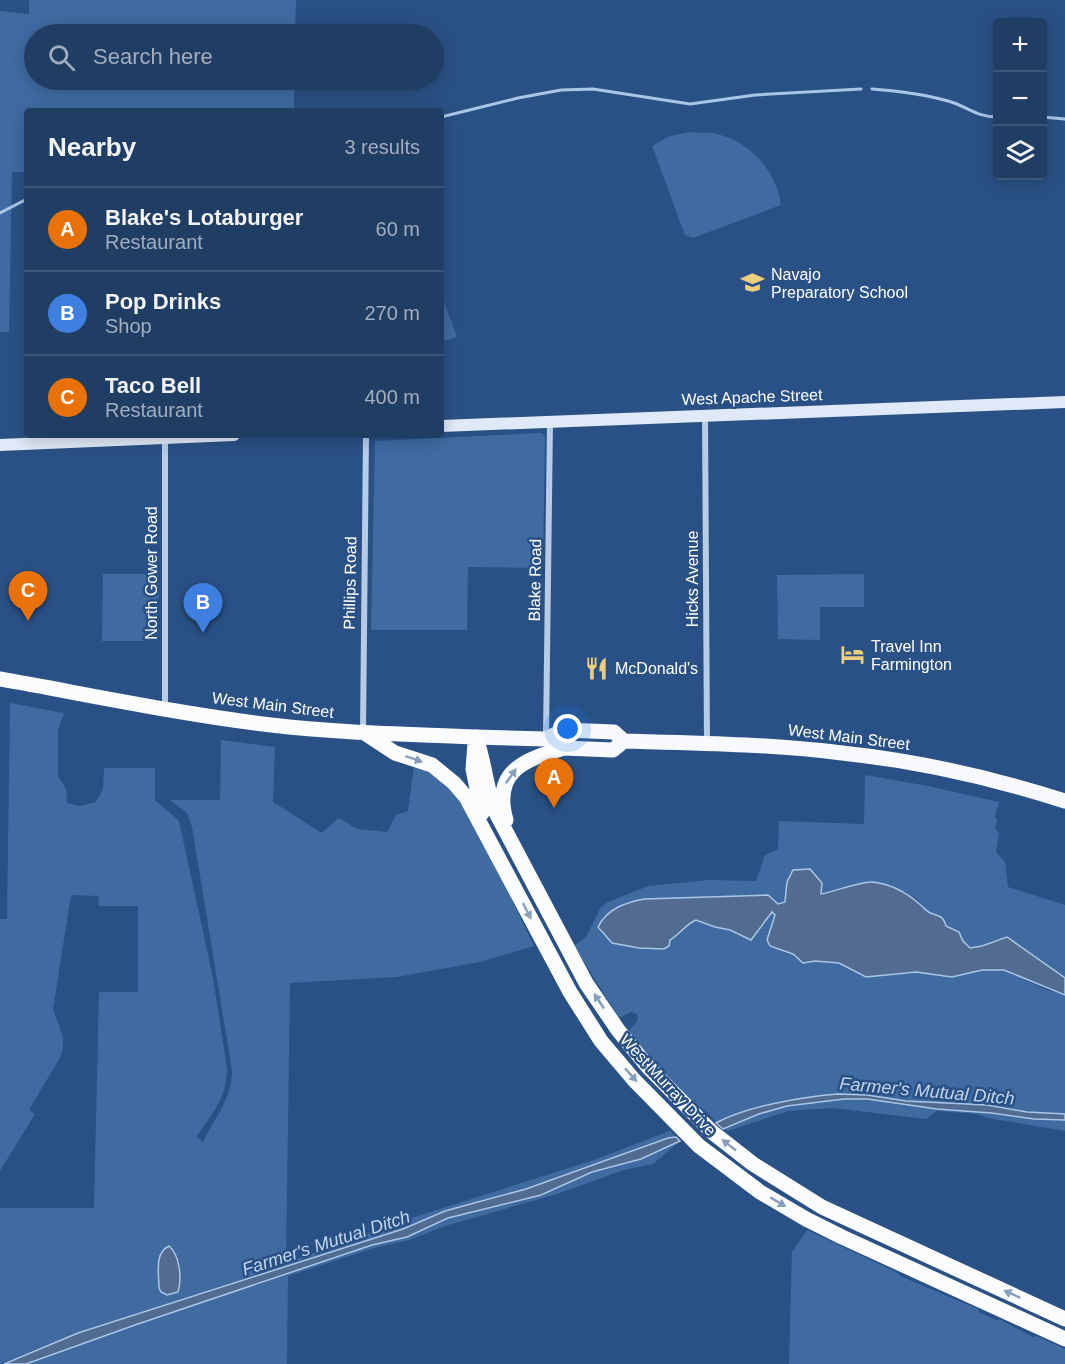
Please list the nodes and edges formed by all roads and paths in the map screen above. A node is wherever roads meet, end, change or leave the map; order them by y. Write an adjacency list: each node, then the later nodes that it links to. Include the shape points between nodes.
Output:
1 (1065, 402): 2 (main road, West Apache Street)
2 (705, 415): 3 (main road, West Apache Street); 14 (street, Hicks Avenue)
3 (550, 421): 4 (main road, West Apache Street); 12 (street, Blake Road)
4 (444, 426)
5 (165, 438): 7 (main road); 9 (street, North Gower Road)
6 (366, 438): 10 (street, Phillips Road)
7 (0, 445)
8 (0, 679): 9 (highway, West Main Street)
9 (165, 709): 10 (highway, West Main Street, via 269,725)
10 (363, 732): 11 (highway, West Main Street); 18 (highway, West Murray Drive, one-way to 18, via 394,753 432,765 454,783)
11 (476, 737): 12 (main road, West Main Street); 17 (highway, West Murray Drive, via 494,809); 18 (highway, via 472,762 476,792)
12 (546, 739): 13 (main road, West Main Street, via 564,730 614,732); 15 (main road, West Main Street)
13 (624, 741): 14 (main road, West Main Street); 15 (main road, West Main Street, via 613,750)
14 (707, 743): 16 (main road, West Main Street, via 806,749 906,762)
15 (564, 748): 17 (highway, one-way to 15, via 502,802 506,782 523,763)
16 (1065, 801)
17 (516, 852): 19 (highway, West Murray Drive, one-way to 17, via 822,1206 753,1164 712,1132 648,1067 618,1030 586,982)
18 (498, 855): 20 (highway, West Murray Drive, one-way to 20, via 570,992 601,1041 699,1146 760,1192 842,1238)
19 (1065, 1319)
20 (1065, 1339)

